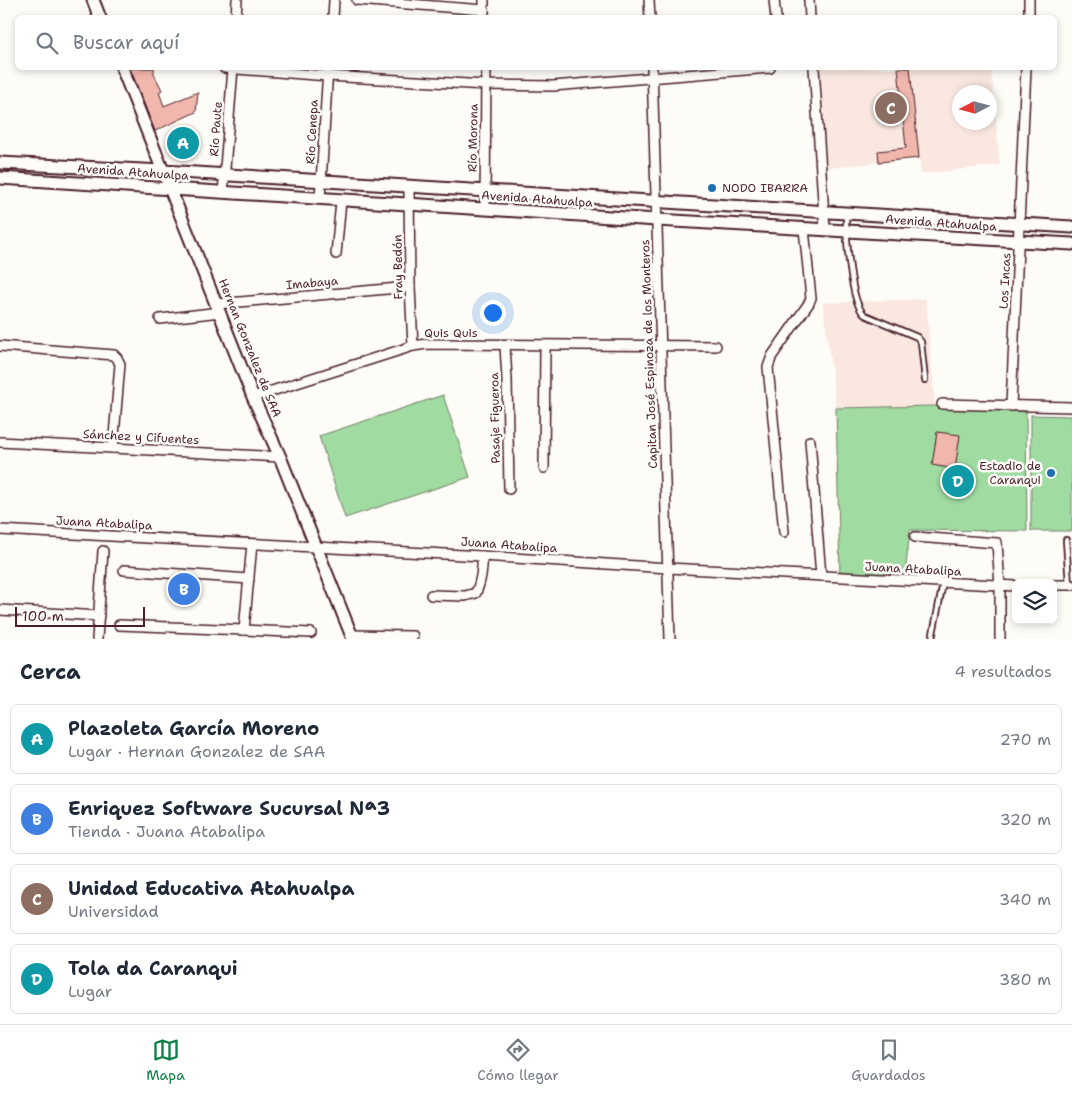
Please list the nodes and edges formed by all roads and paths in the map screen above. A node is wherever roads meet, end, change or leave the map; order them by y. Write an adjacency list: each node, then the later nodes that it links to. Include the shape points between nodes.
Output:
1 (92, 0): 11 (main road)
2 (237, 0): 12 (street)
3 (334, 0): 13 (street)
4 (357, 0): 10 (street)
5 (484, 0): 10 (street)
6 (649, 0): 14 (street)
7 (774, 0): 15 (street)
8 (809, 0): 16 (street)
9 (1029, 0): 17 (street)
10 (484, 14)
11 (99, 15)
12 (236, 15)
13 (333, 15)
14 (650, 15)
15 (776, 15)
16 (810, 15)
17 (1029, 15)
18 (123, 70): 30 (main road, Hernan Gonzalez de SAA)
19 (230, 70): 31 (street, Río Paute)
20 (279, 70): 26 (street)
21 (486, 70): 28 (street, Río Morona)
22 (652, 70): 27 (street, Capitan José Espinoza de los Monteros)
23 (747, 70): 27 (street)
24 (814, 70): 43 (street)
25 (1026, 70): 46 (street, Los Incas)
26 (328, 72): 28 (street); 33 (street, Río Cenepa)
27 (653, 78): 28 (street, via 554,86); 40 (street, Capitan José Espinoza de los Monteros)
28 (486, 86): 36 (street, Río Morona)
29 (0, 163): 30 (main road, Avenida Atahualpa)
30 (163, 171): 31 (main road, Avenida Atahualpa); 35 (main road, Hernan Gonzalez de SAA)
31 (225, 176): 33 (main road, Avenida Atahualpa); 37 (street, Río Paute)
32 (0, 178): 35 (main road, Avenida Atahualpa)
33 (321, 182): 34 (main road, Avenida Atahualpa); 38 (street, Río Cenepa)
34 (409, 187): 36 (main road, Avenida Atahualpa); 41 (street, Fray Bedón)
35 (170, 188): 37 (main road, Avenida Atahualpa); 55 (main road, Hernan Gonzalez de SAA)
36 (485, 192): 40 (main road, Avenida Atahualpa); 42 (street, Río Morona)
37 (223, 193): 38 (main road, Avenida Atahualpa)
38 (320, 199): 39 (main road, Avenida Atahualpa)
39 (341, 200): 41 (main road, Avenida Atahualpa); 53 (street)
40 (657, 202): 43 (main road, Avenida Atahualpa); 45 (street, Capitan José Espinoza de los Monteros)
41 (410, 204): 42 (main road, Avenida Atahualpa); 54 (street, Fray Bedón)
42 (485, 209): 45 (main road, Avenida Atahualpa)
43 (824, 213): 44 (main road, Avenida Atahualpa); 49 (street)
44 (846, 214): 46 (main road, Avenida Atahualpa); 50 (lane)
45 (657, 220): 48 (main road, Avenida Atahualpa); 61 (street, Capitan José Espinoza de los Monteros)
46 (1020, 223): 47 (main road, Avenida Atahualpa); 51 (street, Los Incas)
47 (1072, 227)
48 (804, 229): 49 (main road, Avenida Atahualpa); 75 (street, via 811,298 768,367)
49 (825, 230): 50 (main road, Avenida Atahualpa)
50 (846, 230): 51 (main road, Avenida Atahualpa); 63 (lane, via 856,300 861,312 918,337)
51 (1019, 242): 52 (main road, Avenida Atahualpa); 66 (street, Los Incas)
52 (1072, 244)
53 (336, 254)
54 (410, 287): 55 (street, Imabaya); 58 (street, Fray Bedón)
55 (219, 308): 56 (street, Imabaya); 64 (main road, Hernan Gonzalez de SAA)
56 (160, 319)
57 (0, 346): 70 (street, via 114,355 118,358)
58 (413, 346): 59 (street, Quis Quis); 64 (street, Quis Quis)
59 (505, 346): 60 (street, Quis Quis); 73 (street, Pasaje Figueroa)
60 (545, 346): 61 (street, Quis Quis); 72 (street)
61 (662, 346): 62 (street, Quis Quis); 82 (street, Capitan José Espinoza de los Monteros)
62 (716, 346)
63 (925, 380)
64 (253, 397): 71 (main road, Hernan Gonzalez de SAA)
65 (942, 404): 66 (street)
66 (1011, 406): 67 (street)
67 (1072, 407)
68 (810, 441): 84 (street)
69 (0, 442): 70 (street, Sánchez y Cifuentes)
70 (113, 448): 71 (street, Sánchez y Cifuentes)
71 (280, 457): 79 (main road, Hernan Gonzalez de SAA)
72 (544, 468)
73 (509, 489)
74 (0, 530): 78 (street, Juana Atabalipa)
75 (784, 532)
76 (915, 537): 89 (street, via 997,543)
77 (1066, 540): 88 (lane)
78 (252, 544): 79 (street, Juana Atabalipa); 85 (street)
79 (316, 546): 81 (street, Juana Atabalipa); 98 (main road, Hernan Gonzalez de SAA)
80 (104, 550): 93 (street)
81 (482, 556): 82 (street, Juana Atabalipa); 91 (street, via 481,582 476,593 465,596)
82 (668, 568): 84 (street, Juana Atabalipa); 100 (street, Capitan José Espinoza de los Monteros)
83 (124, 570): 85 (street)
84 (821, 576): 86 (street, Juana Atabalipa)
85 (249, 579): 95 (street)
86 (943, 583): 89 (street, Juana Atabalipa); 101 (lane)
87 (1057, 585): 88 (street)
88 (1070, 585)
89 (1000, 586): 90 (street, Juana Atabalipa); 102 (street)
90 (1012, 586)
91 (431, 595)
92 (0, 610): 93 (street)
93 (99, 616): 99 (street)
94 (119, 625): 95 (street)
95 (244, 630): 96 (street)
96 (311, 632)
97 (413, 636): 98 (street)
98 (352, 637)
99 (97, 639)
100 (670, 639)
101 (932, 639)
102 (1000, 639)

